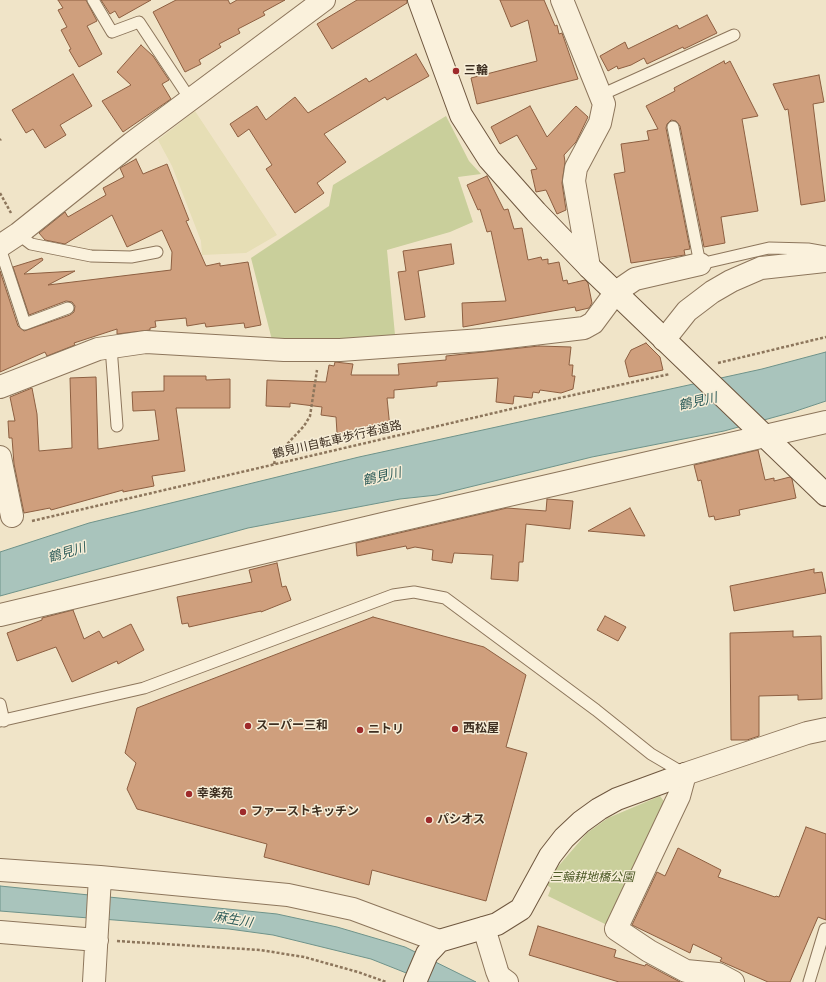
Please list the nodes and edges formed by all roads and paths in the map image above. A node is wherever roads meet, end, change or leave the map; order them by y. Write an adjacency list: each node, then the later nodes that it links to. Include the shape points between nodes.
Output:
1 (93, 0): 7 (lane, via 112,32 139,22)
2 (324, 0): 7 (street)
3 (419, 0): 15 (street, via 461,115 481,147 536,212)
4 (562, 0): 6 (street)
5 (734, 35): 6 (lane)
6 (601, 95): 15 (street, via 604,104 603,114 576,168 574,181)
7 (190, 99): 9 (street)
8 (673, 127): 14 (lane)
9 (18, 234): 10 (street); 11 (lane, via 31,244 91,256 131,257)
10 (0, 247): 17 (lane, via 25,324)
11 (157, 252)
12 (826, 252): 14 (lane, via 769,248)
13 (826, 262): 19 (street, via 761,268 731,281 687,312)
14 (700, 264): 16 (street, via 635,279)
15 (589, 267): 16 (street)
16 (616, 292): 19 (street); 21 (street, via 593,323 584,328 482,340)
17 (68, 308)
18 (826, 337): 22 (path)
19 (664, 340): 22 (street)
20 (111, 347): 21 (street, via 146,342); 24 (street, via 98,349); 26 (lane)
21 (319, 350): 29 (path, via 310,416 276,456)
22 (705, 368): 27 (street)
23 (670, 374): 29 (path, 鶴見川自転車歩行者道路)
24 (0, 387)
25 (826, 422): 27 (street)
26 (116, 426)
27 (763, 433): 31 (street); 33 (street)
28 (0, 457): 30 (street)
29 (274, 464): 32 (path, 鶴見川自転車歩行者道路)
30 (3, 483): 32 (street)
31 (826, 495)
32 (20, 519)
33 (0, 615)
34 (0, 704): 35 (lane)
35 (2, 721): 37 (lane, via 144,688 394,595 414,592 445,598 651,754)
36 (826, 729): 37 (street)
37 (684, 774): 40 (street, via 599,808 564,838 550,856 521,909 509,918); 49 (street, via 679,796 616,929 686,971 718,974)
38 (0, 870): 39 (street)
39 (99, 884): 43 (street); 44 (street, via 288,895 353,909)
40 (484, 928): 44 (street); 48 (street, via 499,976)
41 (825, 929): 50 (lane)
42 (0, 932): 43 (street)
43 (97, 933): 45 (street); 46 (path, via 304,957)
44 (437, 943): 47 (street, via 427,954)
45 (94, 982)
46 (386, 982)
47 (415, 982)
48 (507, 982)
49 (733, 982)
50 (809, 982)

